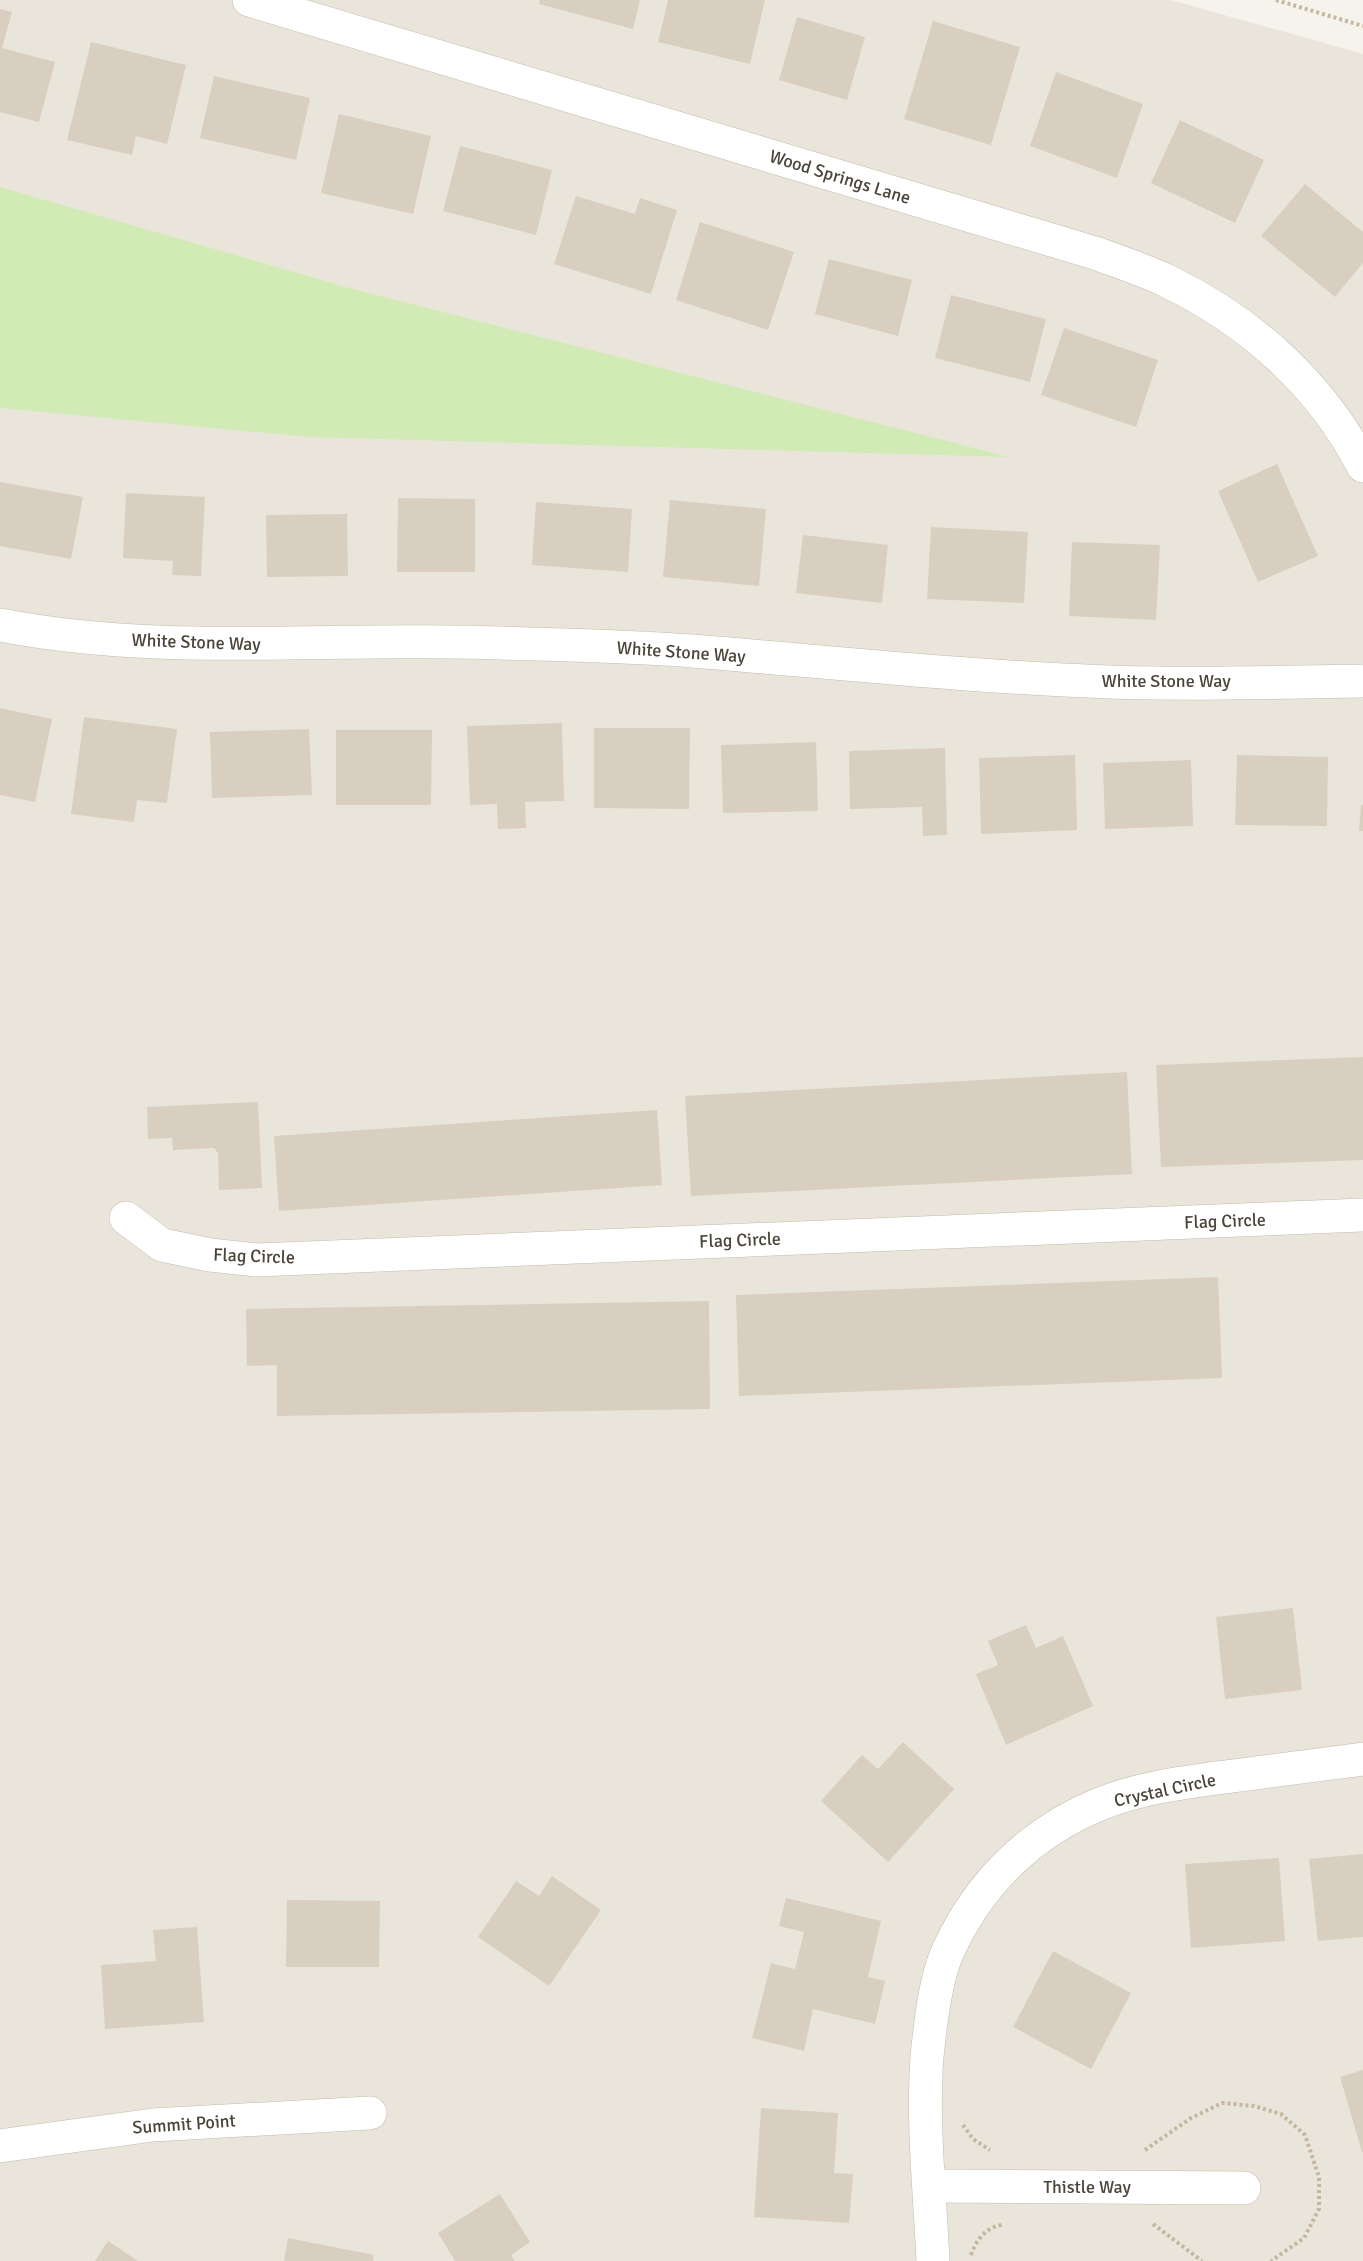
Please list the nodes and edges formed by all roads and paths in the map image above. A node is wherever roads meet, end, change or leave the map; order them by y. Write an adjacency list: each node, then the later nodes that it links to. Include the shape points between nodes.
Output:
1 (249, 0): 4 (street, Wood Springs Lane, via 1095,253 1166,280 1217,308 1262,341 1302,378 1346,434)
2 (1276, 0): 3 (path)
3 (1363, 26)
4 (1363, 466)
5 (0, 625): 6 (street, White Stone Way, via 183,644 422,640 688,651 932,673 1112,682)
6 (1363, 681)
7 (1363, 1215): 8 (street, Flag Circle, via 257,1260 162,1245)
8 (126, 1218)
9 (1363, 1759): 15 (street, Crystal Circle, via 1190,1782 1102,1803 1065,1820 1022,1849 995,1875 971,1908 947,1953 934,2006 927,2058)
10 (370, 2113): 12 (street, Summit Point, via 153,2125)
11 (961, 2122): 14 (path, via 973,2139)
12 (0, 2146)
13 (1143, 2151): 22 (path, via 1191,2118 1222,2103 1254,2106 1281,2115 1305,2135 1319,2177 1319,2209 1304,2238)
14 (993, 2152)
15 (930, 2186): 16 (street, Thistle Way); 19 (street, Crystal Circle)
16 (1244, 2188)
17 (1143, 2222): 21 (path, via 1154,2224)
18 (1011, 2223): 20 (path, via 992,2226 974,2243)
19 (933, 2261)
20 (968, 2261)
21 (1202, 2261)
22 (1271, 2261)

